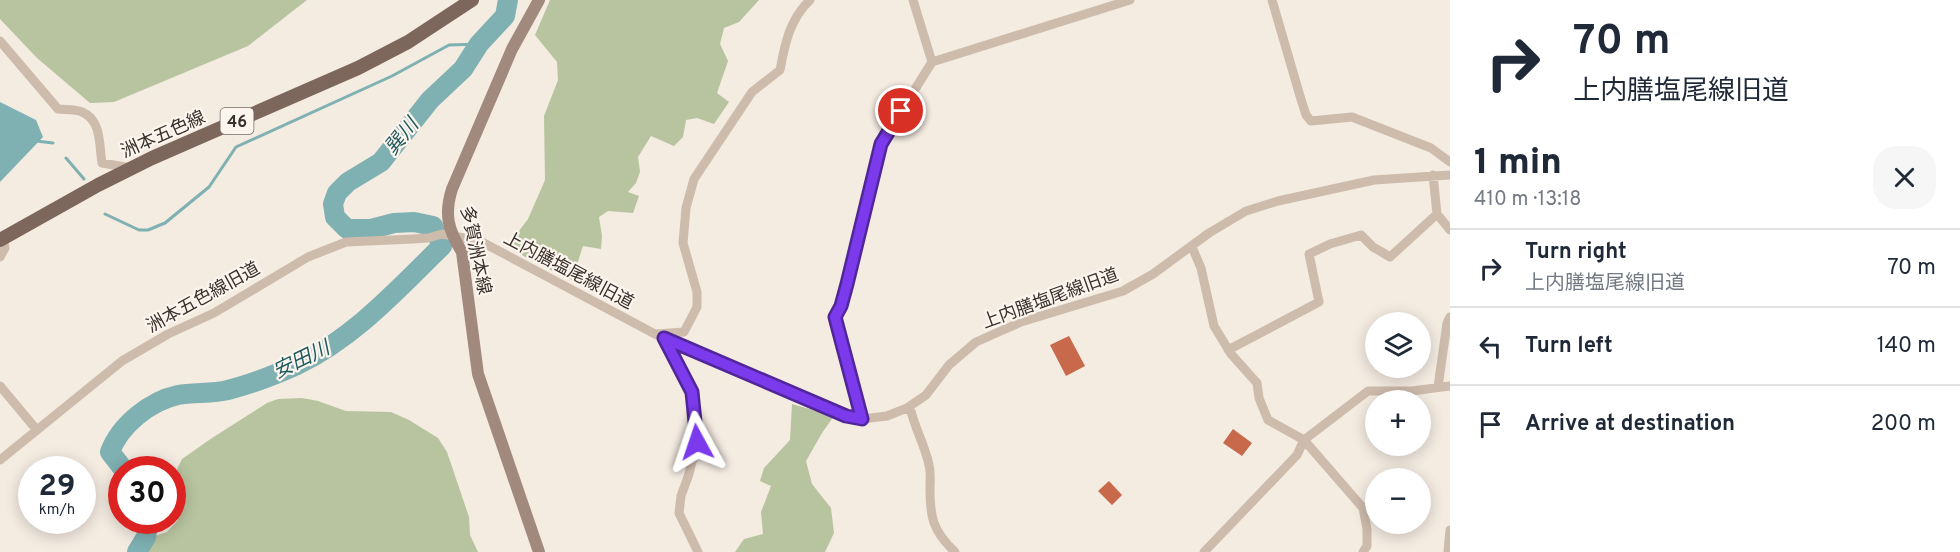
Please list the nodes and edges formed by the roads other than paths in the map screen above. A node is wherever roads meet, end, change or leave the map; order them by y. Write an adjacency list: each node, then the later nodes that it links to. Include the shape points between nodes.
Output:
1 (472, 0): 10 (main road, 洲本五色線 / 46, via 408,42 358,68)
2 (539, 0): 15 (main road, 多賀洲本線, via 512,49 452,189 447,205)
3 (810, 0): 20 (street, via 799,10 784,44 780,70 752,92 694,179 683,243 697,307 684,332)
4 (913, 0): 8 (street)
5 (1130, 0): 8 (street)
6 (1272, 0): 9 (street, via 1311,121 1352,117 1431,148)
7 (0, 41): 10 (street, via 58,109 82,112 94,122 100,137 102,163)
8 (932, 62): 26 (street, via 881,144 847,284 835,317)
9 (1450, 162)
10 (132, 168): 16 (main road, 洲本五色線 / 46)
11 (1433, 175): 12 (street, 上内膳塩尾線旧道); 13 (street); 17 (street, 上内膳塩尾線旧道, via 1374,180 1278,201 1245,211)
12 (1450, 175)
13 (1437, 214): 14 (street); 21 (street, via 1390,257 1361,235 1309,254 1319,302)
14 (1450, 230)
15 (447, 236): 20 (street, 上内膳塩尾線旧道, via 480,242); 27 (street, 洲本五色線旧道, via 346,242 308,257 214,313 122,361); 31 (main road, 多賀洲本線, via 462,252 478,374)
16 (1, 239): 18 (street, via 5,248)
17 (1192, 247): 21 (street, via 1201,268 1214,327); 25 (street, 上内膳塩尾線旧道, via 1123,291 1021,322 985,338 949,365 926,395)
18 (0, 257)
19 (1450, 317): 24 (street)
20 (659, 336): 26 (street, 上内膳塩尾線旧道, via 846,416); 32 (street, via 692,392 697,442 679,513)
21 (1228, 350): 28 (street, via 1257,383 1258,398 1268,420)
22 (0, 386): 27 (street)
23 (1450, 386): 24 (street)
24 (1438, 387): 28 (street, via 1368,391)
25 (910, 407): 26 (street, 上内膳塩尾線旧道); 33 (street, via 930,467 930,516 943,541)
26 (862, 419)
27 (36, 429): 29 (street, 洲本五色線旧道)
28 (1304, 440): 34 (street, via 1298,455); 35 (street, via 1363,508 1367,529)
29 (0, 460)
30 (1450, 530): 36 (street)
31 (539, 552)
32 (698, 552)
33 (955, 552)
34 (1204, 552)
35 (1363, 552)
36 (1448, 552)

